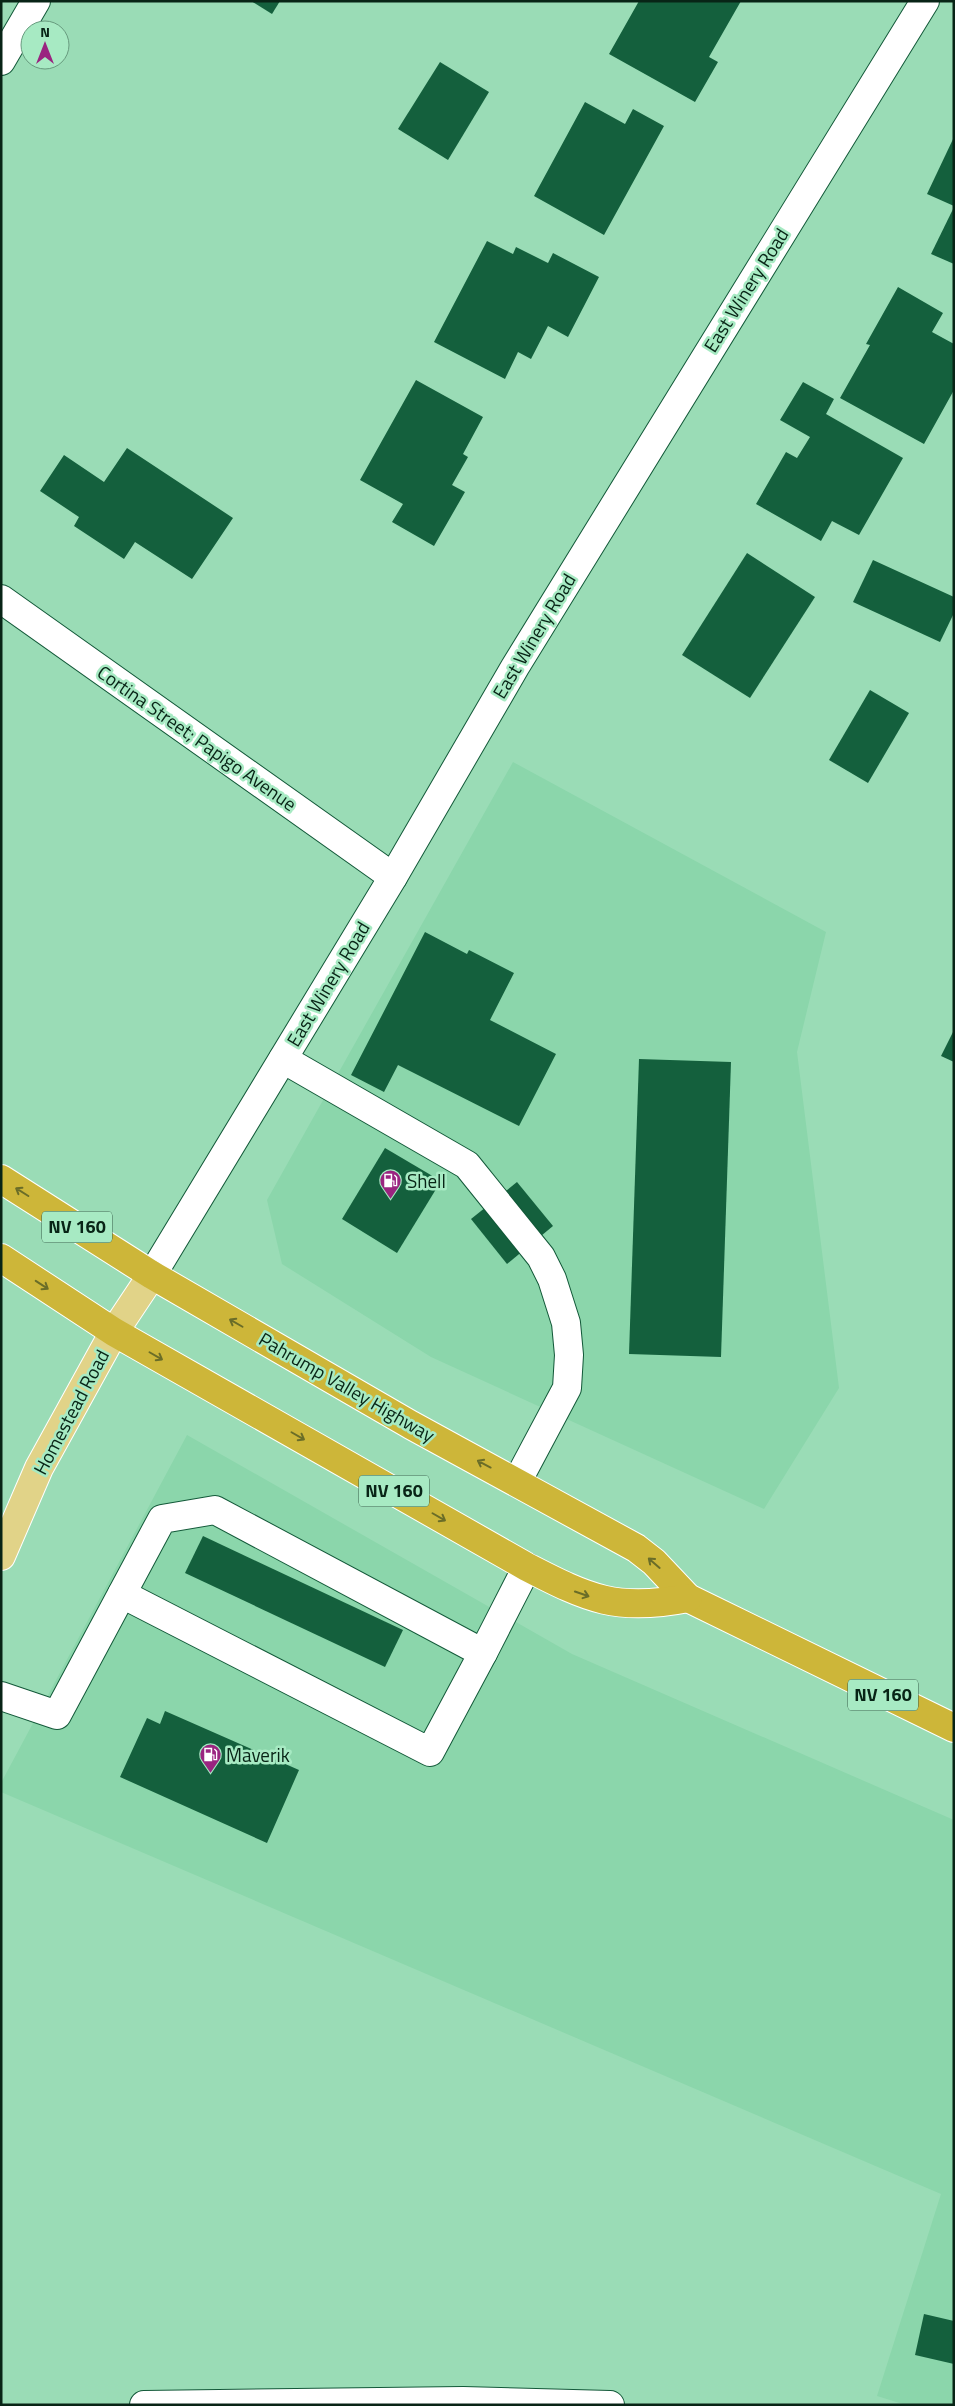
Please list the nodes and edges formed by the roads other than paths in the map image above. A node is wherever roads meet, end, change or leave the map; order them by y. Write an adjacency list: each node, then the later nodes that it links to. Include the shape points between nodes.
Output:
1 (36, 1): 3 (street)
2 (925, 1): 5 (street, East Winery Road, via 520,658)
3 (1, 61)
4 (1, 599): 5 (street, Cortina Street; Papigo Avenue)
5 (393, 877): 6 (street, East Winery Road)
6 (283, 1059): 9 (street, East Winery Road); 11 (street, via 467,1165 541,1258 555,1286 566,1323 569,1355 567,1388)
7 (1, 1179): 9 (highway, Pahrump Valley Highway / NV 160, one-way to 7)
8 (1, 1258): 10 (highway, NV 160, one-way to 10)
9 (152, 1275): 10 (main road, Homestead Road); 11 (highway, Pahrump Valley Highway / NV 160, one-way to 9)
10 (114, 1332): 12 (main road, Homestead Road, via 39,1468); 13 (highway, NV 160, one-way to 13)
11 (517, 1482): 15 (highway, Pahrump Valley Highway / NV 160, one-way to 11, via 636,1548)
12 (1, 1556)
13 (527, 1567): 15 (highway, NV 160, one-way to 15, via 576,1592 604,1601 634,1604); 16 (street)
14 (122, 1594): 16 (street, via 162,1519 215,1510); 16 (street, via 430,1752); 17 (street, via 58,1715)
15 (688, 1598): 18 (highway, Pahrump Valley Highway / NV 160)
16 (483, 1653)
17 (1, 1696)
18 (954, 1728)
19 (144, 2405): 20 (street, via 463,2400)
20 (610, 2405)

